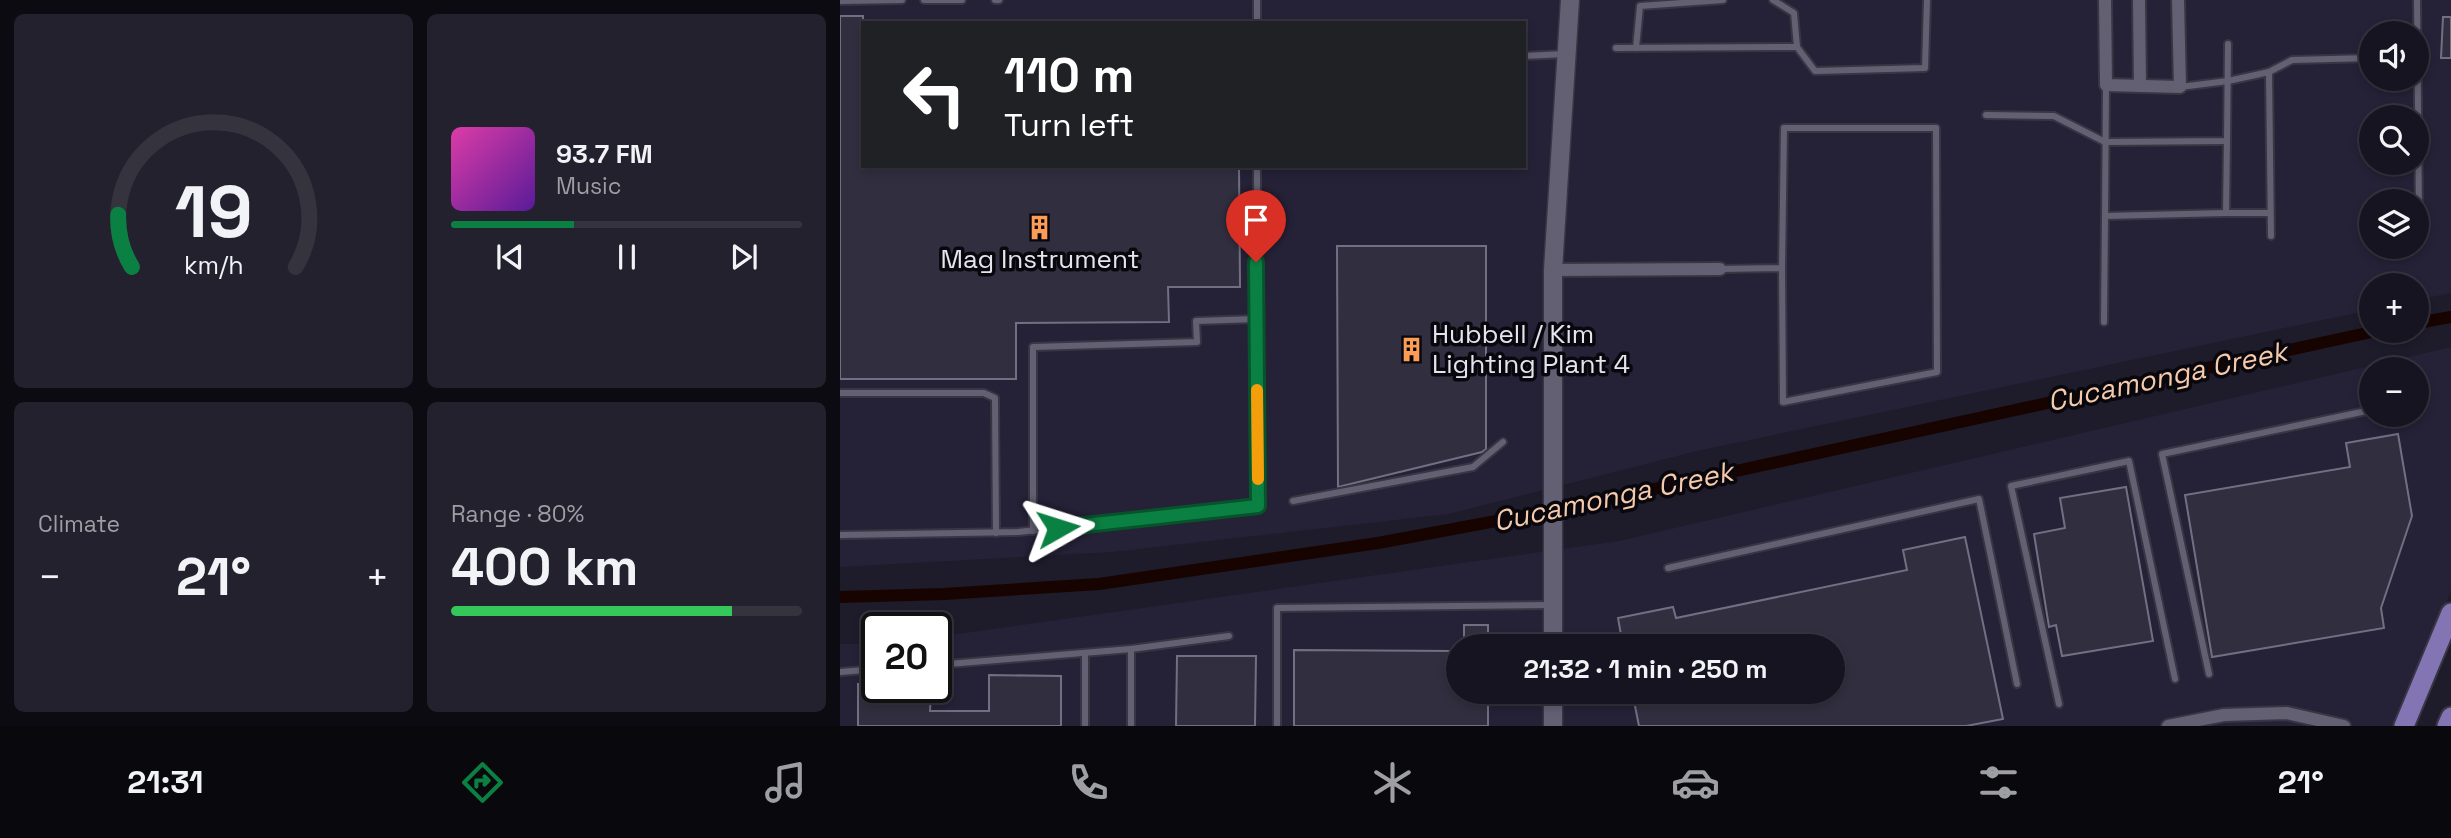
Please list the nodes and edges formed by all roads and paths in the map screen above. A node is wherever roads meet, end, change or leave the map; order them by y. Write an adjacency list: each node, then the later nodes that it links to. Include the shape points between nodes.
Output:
1 (902, 0): 13 (lane)
2 (924, 0): 3 (lane)
3 (961, 0)
4 (1257, 0): 14 (lane)
5 (1570, 0): 19 (street)
6 (1723, 0): 18 (lane, via 1640,6)
7 (1773, 0): 16 (lane, via 1794,13)
8 (1927, 0): 16 (lane, via 1924,68 1815,71)
9 (2105, 0): 24 (street)
10 (2138, 0): 25 (street)
11 (2178, 0): 26 (street)
12 (2417, 0): 31 (lane)
13 (840, 1)
14 (1257, 21)
15 (2228, 44): 23 (lane)
16 (1797, 47): 18 (lane)
17 (1616, 48): 18 (lane)
18 (1636, 48)
19 (1566, 54): 20 (lane); 37 (street)
20 (1526, 56)
21 (2359, 58): 22 (lane, via 2292,60)
22 (2269, 72): 23 (lane); 33 (lane)
23 (2228, 81): 26 (lane); 28 (lane)
24 (2106, 85): 25 (street); 29 (lane)
25 (2140, 86): 26 (street)
26 (2180, 87)
27 (1986, 115): 29 (lane, via 2054,116)
28 (2227, 141): 29 (lane); 32 (lane)
29 (2105, 142): 34 (lane)
30 (1256, 168): 39 (lane)
31 (2419, 189)
32 (2226, 213): 33 (lane); 34 (lane)
33 (2270, 213): 35 (lane)
34 (2105, 216): 40 (lane)
35 (2270, 236)
36 (1782, 268): 36 (lane, via 1783,402 1937,372 1936,128 1784,128); 38 (lane)
37 (1553, 270): 38 (street); 49 (street)
38 (1720, 270)
39 (1256, 319): 45 (lane, via 1258,506); 45 (lane, via 1196,321 1197,342 1033,347)
40 (2104, 322)
41 (840, 393): 46 (lane, via 984,393 996,398)
42 (2359, 413): 58 (lane, via 2162,454)
43 (1503, 442): 44 (lane, via 1473,467)
44 (1293, 501)
45 (1034, 531): 46 (lane)
46 (996, 533): 47 (lane)
47 (840, 535)
48 (1668, 568): 60 (lane, via 1979,499)
49 (1553, 606): 51 (street); 66 (lane, via 1277,608)
50 (2451, 613): 70 (main road)
51 (1553, 634)
52 (1230, 636): 53 (lane)
53 (1131, 649): 54 (lane); 65 (lane)
54 (1085, 653): 55 (lane); 64 (lane)
55 (952, 664)
56 (861, 670): 57 (lane)
57 (840, 672)
58 (2209, 674)
59 (2175, 679): 62 (lane, via 2129,461 2011,486)
60 (2017, 684)
61 (1553, 704): 67 (street)
62 (2059, 704)
63 (2451, 717): 71 (main road)
64 (1085, 726)
65 (1131, 726)
66 (1277, 726)
67 (1553, 726)
68 (2168, 726): 69 (street, via 2224,715 2287,713)
69 (2344, 726)
70 (2404, 726)
71 (2447, 726)

